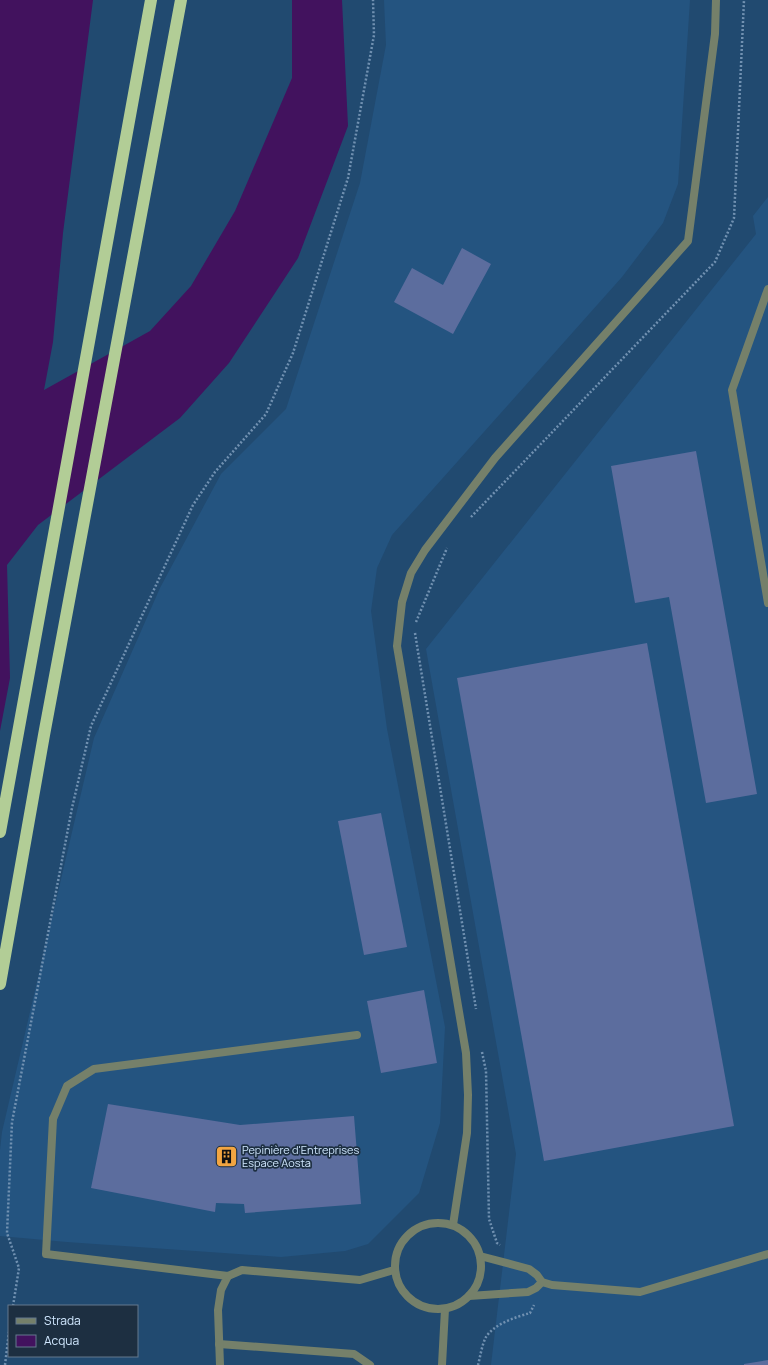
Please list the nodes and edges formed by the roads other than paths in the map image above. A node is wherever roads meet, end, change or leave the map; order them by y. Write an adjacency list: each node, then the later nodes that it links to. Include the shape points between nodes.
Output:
1 (151, 0): 8 (highway)
2 (180, 0): 9 (highway)
3 (716, 0): 11 (street, via 715,34 688,241 495,458 425,550 411,573 402,602 397,646 466,1053 467,1133)
4 (768, 289): 6 (street)
5 (768, 314): 6 (street)
6 (759, 316): 7 (street, via 732,390)
7 (768, 603)
8 (0, 832)
9 (0, 984)
10 (357, 1035): 15 (street, via 94,1069 66,1086 53,1119 46,1254)
11 (453, 1225): 13 (street, via 466,1232 475,1243); 14 (street, via 436,1222 419,1226 405,1237 396,1252)
12 (768, 1254): 16 (street, via 640,1292)
13 (480, 1256): 16 (street, via 529,1269 537,1276); 17 (street, via 481,1270 477,1284)
14 (394, 1270): 15 (street, via 360,1280 242,1270); 18 (street, via 398,1284 406,1296 417,1304 431,1309)
15 (228, 1276): 19 (street, via 221,1290 218,1310)
16 (539, 1285): 17 (street, via 528,1292)
17 (469, 1296): 18 (street)
18 (445, 1309): 22 (street)
19 (219, 1344): 20 (street); 21 (street, via 354,1354)
20 (220, 1365)
21 (370, 1365)
22 (442, 1365)

